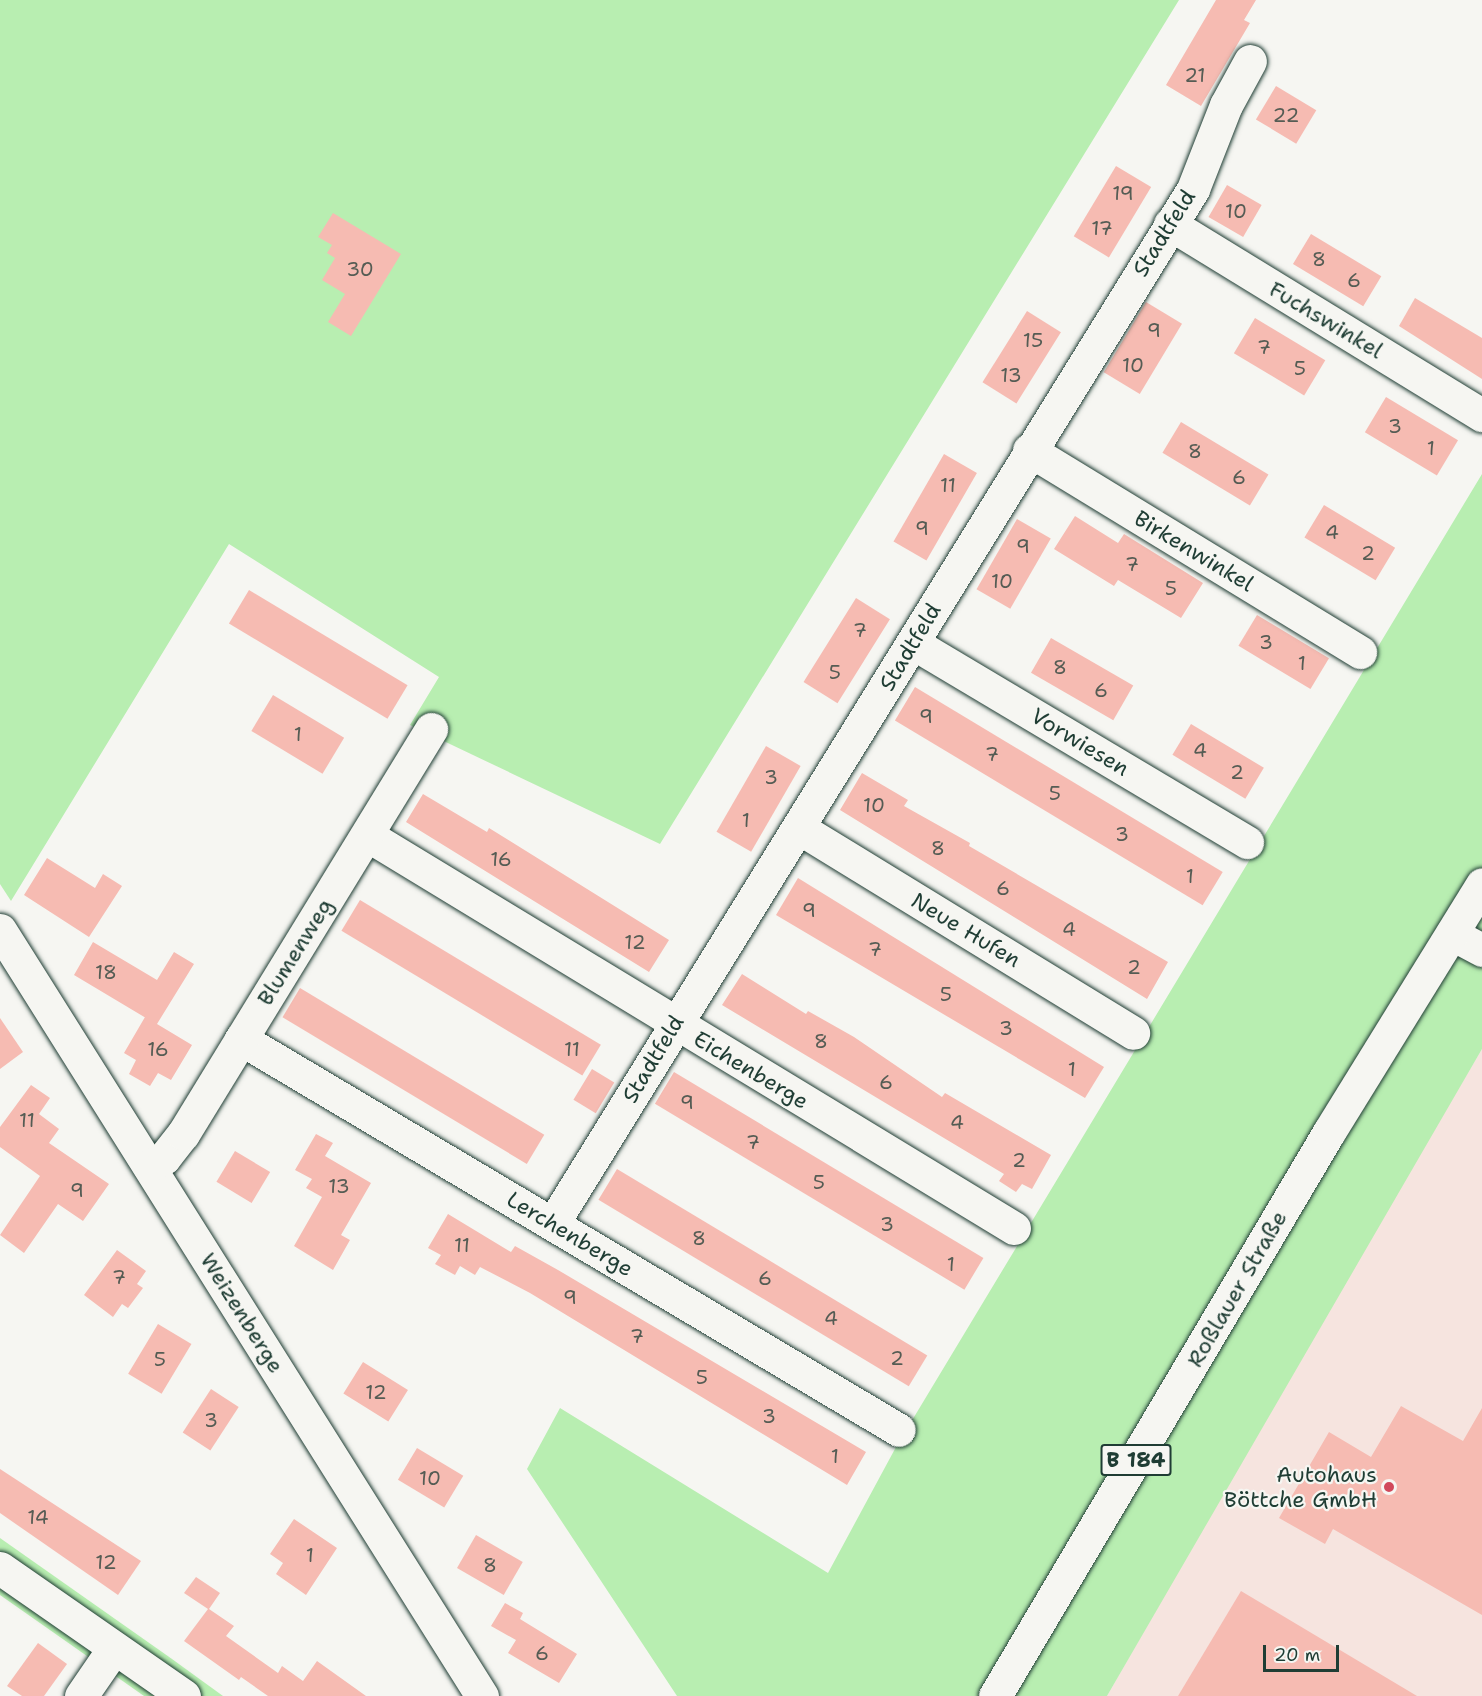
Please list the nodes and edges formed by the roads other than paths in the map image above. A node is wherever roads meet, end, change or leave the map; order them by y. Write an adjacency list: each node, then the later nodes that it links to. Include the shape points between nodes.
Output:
1 (1250, 61): 2 (street, Stadtfeld, via 1226,105 1193,189)
2 (1170, 224): 3 (street, Fuchswinkel); 4 (street, Stadtfeld)
3 (1482, 416)
4 (1029, 450): 5 (street, Stadtfeld); 6 (street, Birkenwinkel)
5 (914, 643): 8 (street, Stadtfeld); 10 (street, Vorwiesen)
6 (1360, 652)
7 (431, 729): 9 (street, Blumenweg)
8 (799, 828): 15 (street, Stadtfeld); 16 (street, Neue Hufen)
9 (367, 835): 15 (street, Eichenberge); 17 (street, Blumenweg)
10 (1247, 842)
11 (1482, 884): 13 (street, Roßlauer Straße / B 184)
12 (0, 930): 18 (street, Weizenberge)
13 (1452, 934): 14 (street); 27 (street, Roßlauer Straße / B 184, via 1335,1122)
14 (1482, 950)
15 (674, 1023): 19 (street, Stadtfeld); 20 (street, Eichenberge)
16 (1133, 1033)
17 (241, 1039): 18 (street, Blumenweg, via 173,1148); 19 (street, Lerchenberge)
18 (149, 1166): 26 (street, Weizenberge)
19 (554, 1224): 21 (street, Lerchenberge)
20 (1014, 1228)
21 (899, 1430)
22 (0, 1568): 23 (street)
23 (114, 1648): 24 (street); 25 (street)
24 (81, 1696)
25 (184, 1696)
26 (482, 1696)
27 (995, 1696)

